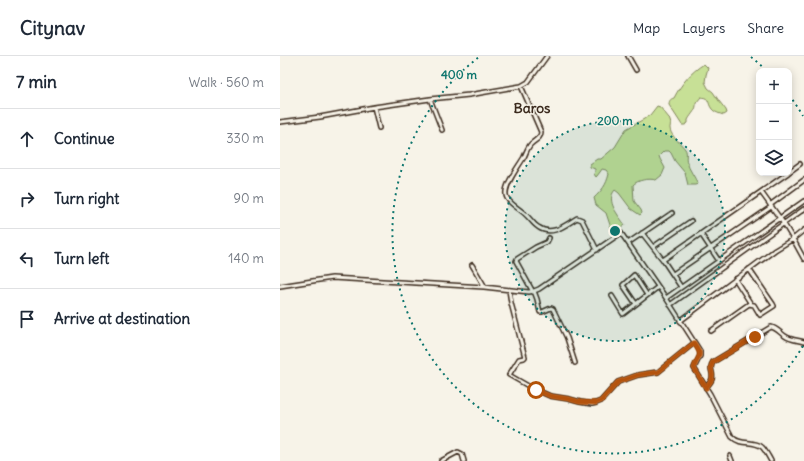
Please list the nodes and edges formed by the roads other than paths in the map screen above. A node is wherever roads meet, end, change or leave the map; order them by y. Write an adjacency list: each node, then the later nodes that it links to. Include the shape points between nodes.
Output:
1 (547, 56): 4 (street, via 528,82)
2 (628, 56): 3 (street)
3 (636, 70)
4 (521, 86): 5 (street); 30 (street, via 541,135 530,145 509,182 505,195 534,224 546,231 554,231 580,218)
5 (430, 99): 6 (street); 9 (street)
6 (374, 107): 7 (street); 8 (street)
7 (280, 122)
8 (379, 128)
9 (442, 130)
10 (800, 164): 11 (street)
11 (792, 170)
12 (784, 176): 14 (street)
13 (804, 180): 16 (street)
14 (761, 192): 16 (street); 24 (street)
15 (804, 201): 19 (street)
16 (771, 206): 19 (street); 29 (street)
17 (804, 209): 21 (street)
18 (672, 213): 23 (street)
19 (779, 218): 21 (street); 33 (street)
20 (691, 221): 28 (street)
21 (784, 224): 26 (street); 48 (street)
22 (804, 230): 26 (street)
23 (642, 233): 27 (street); 28 (street)
24 (701, 234): 29 (street); 32 (street)
25 (550, 238): 43 (street, via 516,261)
26 (792, 239): 31 (street); 35 (street)
27 (628, 243): 30 (street, via 621,233); 40 (street)
28 (653, 248): 32 (street)
29 (711, 248): 33 (street); 36 (street)
30 (597, 250): 43 (street)
31 (804, 259)
32 (663, 260): 36 (street)
33 (719, 261): 41 (street)
34 (472, 265): 39 (street)
35 (749, 270): 37 (street); 49 (street, via 774,306 760,316)
36 (673, 274): 41 (street)
37 (735, 279): 49 (street); 50 (street)
38 (280, 286): 39 (street, via 332,278)
39 (485, 287): 42 (street)
40 (658, 287): 44 (street); 46 (street)
41 (681, 287): 46 (street)
42 (509, 290): 43 (street); 53 (street, via 525,357 519,359 510,375 550,396 598,403 618,382 658,372)
43 (534, 292): 54 (street, via 540,312 554,309)
44 (647, 295): 47 (street); 47 (street, via 634,276 623,285)
45 (612, 296): 47 (street, via 623,314)
46 (666, 298): 48 (street)
47 (636, 304)
48 (670, 304): 50 (street)
49 (751, 304): 51 (street)
50 (680, 321): 53 (street)
51 (711, 331)
52 (804, 342): 55 (street, via 789,338 771,327 713,362 710,365 712,378)
53 (694, 343): 55 (street, via 700,351 700,356 694,368)
54 (575, 363)
55 (706, 388): 60 (street, via 732,437 736,441 760,446)
56 (730, 456): 59 (street)
57 (441, 461): 58 (street, via 460,452)
58 (464, 461)
59 (732, 461)
60 (771, 461)

